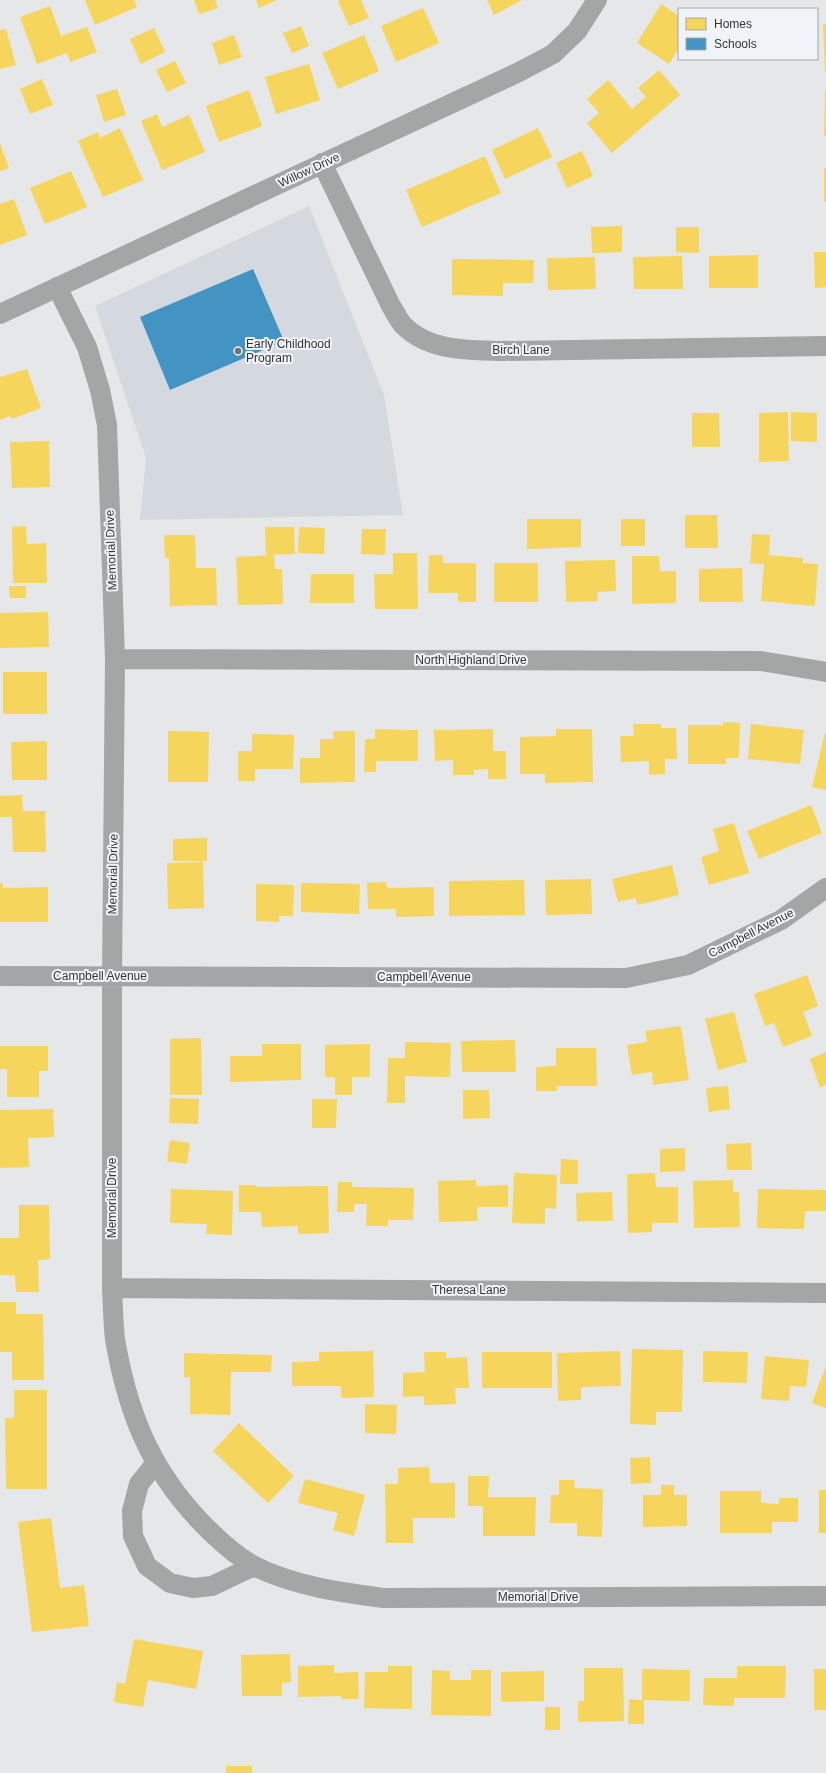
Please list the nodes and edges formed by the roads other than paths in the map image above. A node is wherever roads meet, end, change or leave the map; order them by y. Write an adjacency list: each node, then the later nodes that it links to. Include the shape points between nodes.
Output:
1 (597, 0): 2 (street, Willow Drive, via 577,30 553,54 520,72)
2 (322, 164): 3 (street, Willow Drive); 5 (street, Birch Lane, via 391,306 403,325 418,338 463,349 500,351)
3 (57, 287): 4 (street, Willow Drive); 6 (street, Memorial Drive, via 87,347 100,390 107,426)
4 (0, 314)
5 (826, 346)
6 (115, 659): 7 (street, North Highland Drive, via 762,661); 10 (street, Memorial Drive)
7 (826, 672)
8 (826, 888): 10 (street, Campbell Avenue, via 781,920 688,965 626,978)
9 (0, 976): 10 (street, Campbell Avenue)
10 (112, 976): 11 (street, Memorial Drive)
11 (112, 1288): 12 (street, Theresa Lane); 13 (street, Memorial Drive, via 115,1338 125,1386 139,1431)
12 (826, 1293)
13 (155, 1464): 14 (street, Memorial Drive, via 183,1503 219,1541); 14 (street, via 139,1484 132,1511 133,1536 147,1566 170,1583 193,1588 212,1586)
14 (254, 1566): 15 (street, Memorial Drive, via 294,1582 383,1598)
15 (826, 1596)

